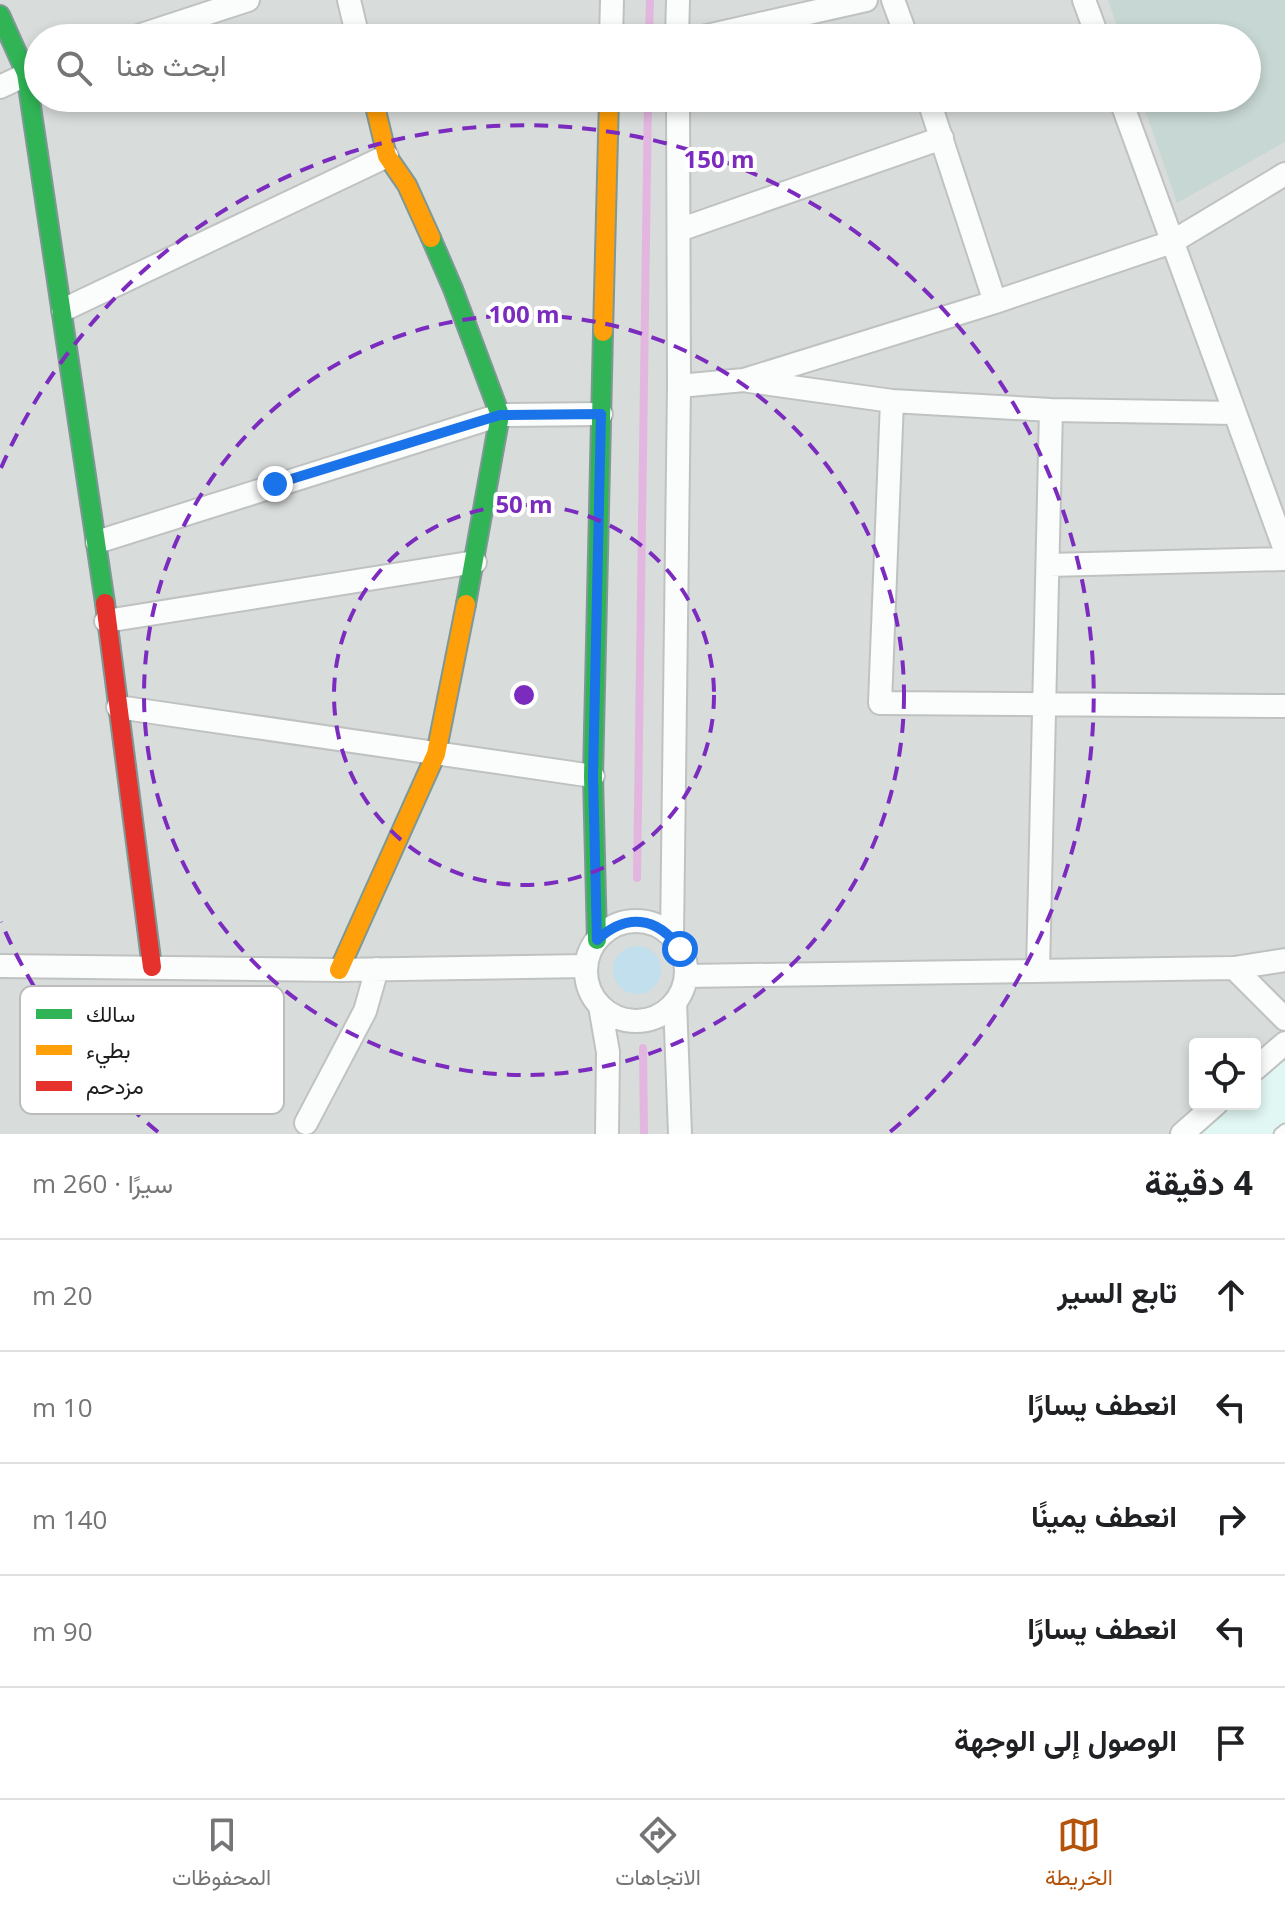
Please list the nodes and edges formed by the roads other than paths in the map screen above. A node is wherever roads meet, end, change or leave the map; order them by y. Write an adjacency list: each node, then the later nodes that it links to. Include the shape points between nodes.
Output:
1 (248, 0): 9 (street)
2 (349, 0): 10 (street)
3 (612, 0): 11 (street)
4 (678, 0): 12 (street)
5 (866, 0): 13 (street)
6 (893, 0): 14 (street)
7 (1084, 0): 15 (street)
8 (0, 15): 16 (street)
9 (175, 24)
10 (355, 24)
11 (611, 24)
12 (677, 24)
13 (760, 24)
14 (902, 24)
15 (1093, 24)
16 (24, 57)
17 (24, 75): 18 (street)
18 (0, 87)
19 (37, 112): 31 (street)
20 (376, 112): 26 (street)
21 (609, 112): 37 (street)
22 (678, 112): 28 (street)
23 (933, 112): 25 (street)
24 (1125, 112): 29 (street)
25 (942, 138): 28 (street); 30 (street)
26 (387, 156): 31 (street); 38 (street, via 419,211)
27 (1285, 174): 29 (street)
28 (679, 230): 33 (street)
29 (1172, 242): 30 (street); 36 (street)
30 (995, 302): 32 (street)
31 (63, 310): 39 (street)
32 (744, 380): 33 (street); 34 (street)
33 (679, 386): 50 (street)
34 (892, 401): 35 (street); 45 (street, via 880,703)
35 (1051, 410): 36 (street); 43 (street)
36 (1235, 413): 40 (street)
37 (601, 414): 38 (street); 49 (street)
38 (500, 415): 39 (street); 42 (street)
39 (97, 542): 44 (street)
40 (1285, 550)
41 (1285, 559): 43 (street)
42 (475, 562): 44 (street); 48 (street)
43 (1049, 565): 45 (street)
44 (106, 621): 47 (street)
45 (1044, 705): 46 (street); 59 (street)
46 (1285, 706)
47 (118, 707): 48 (street); 55 (street)
48 (436, 754): 49 (street); 58 (street)
49 (593, 776): 51 (street)
50 (672, 937): 51 (street, via 661,928 634,921 607,930); 60 (street)
51 (597, 940): 54 (street)
52 (1285, 960): 56 (street)
53 (0, 966): 55 (street)
54 (586, 966): 57 (street); 62 (street, via 591,994)
55 (152, 967): 58 (street)
56 (1234, 968): 59 (street); 63 (street)
57 (377, 969): 58 (street); 67 (street, via 365,1011)
58 (339, 970)
59 (1038, 971): 60 (street)
60 (686, 976): 61 (street)
61 (675, 1002): 62 (street, via 652,1019 638,1022); 70 (street)
62 (600, 1006): 69 (street, via 608,1052)
63 (1285, 1019)
64 (1285, 1043): 65 (street)
65 (1261, 1064)
66 (1209, 1110): 71 (street)
67 (306, 1123)
68 (1285, 1130): 72 (lane)
69 (607, 1134)
70 (680, 1134)
71 (1182, 1134)
72 (1280, 1134)

